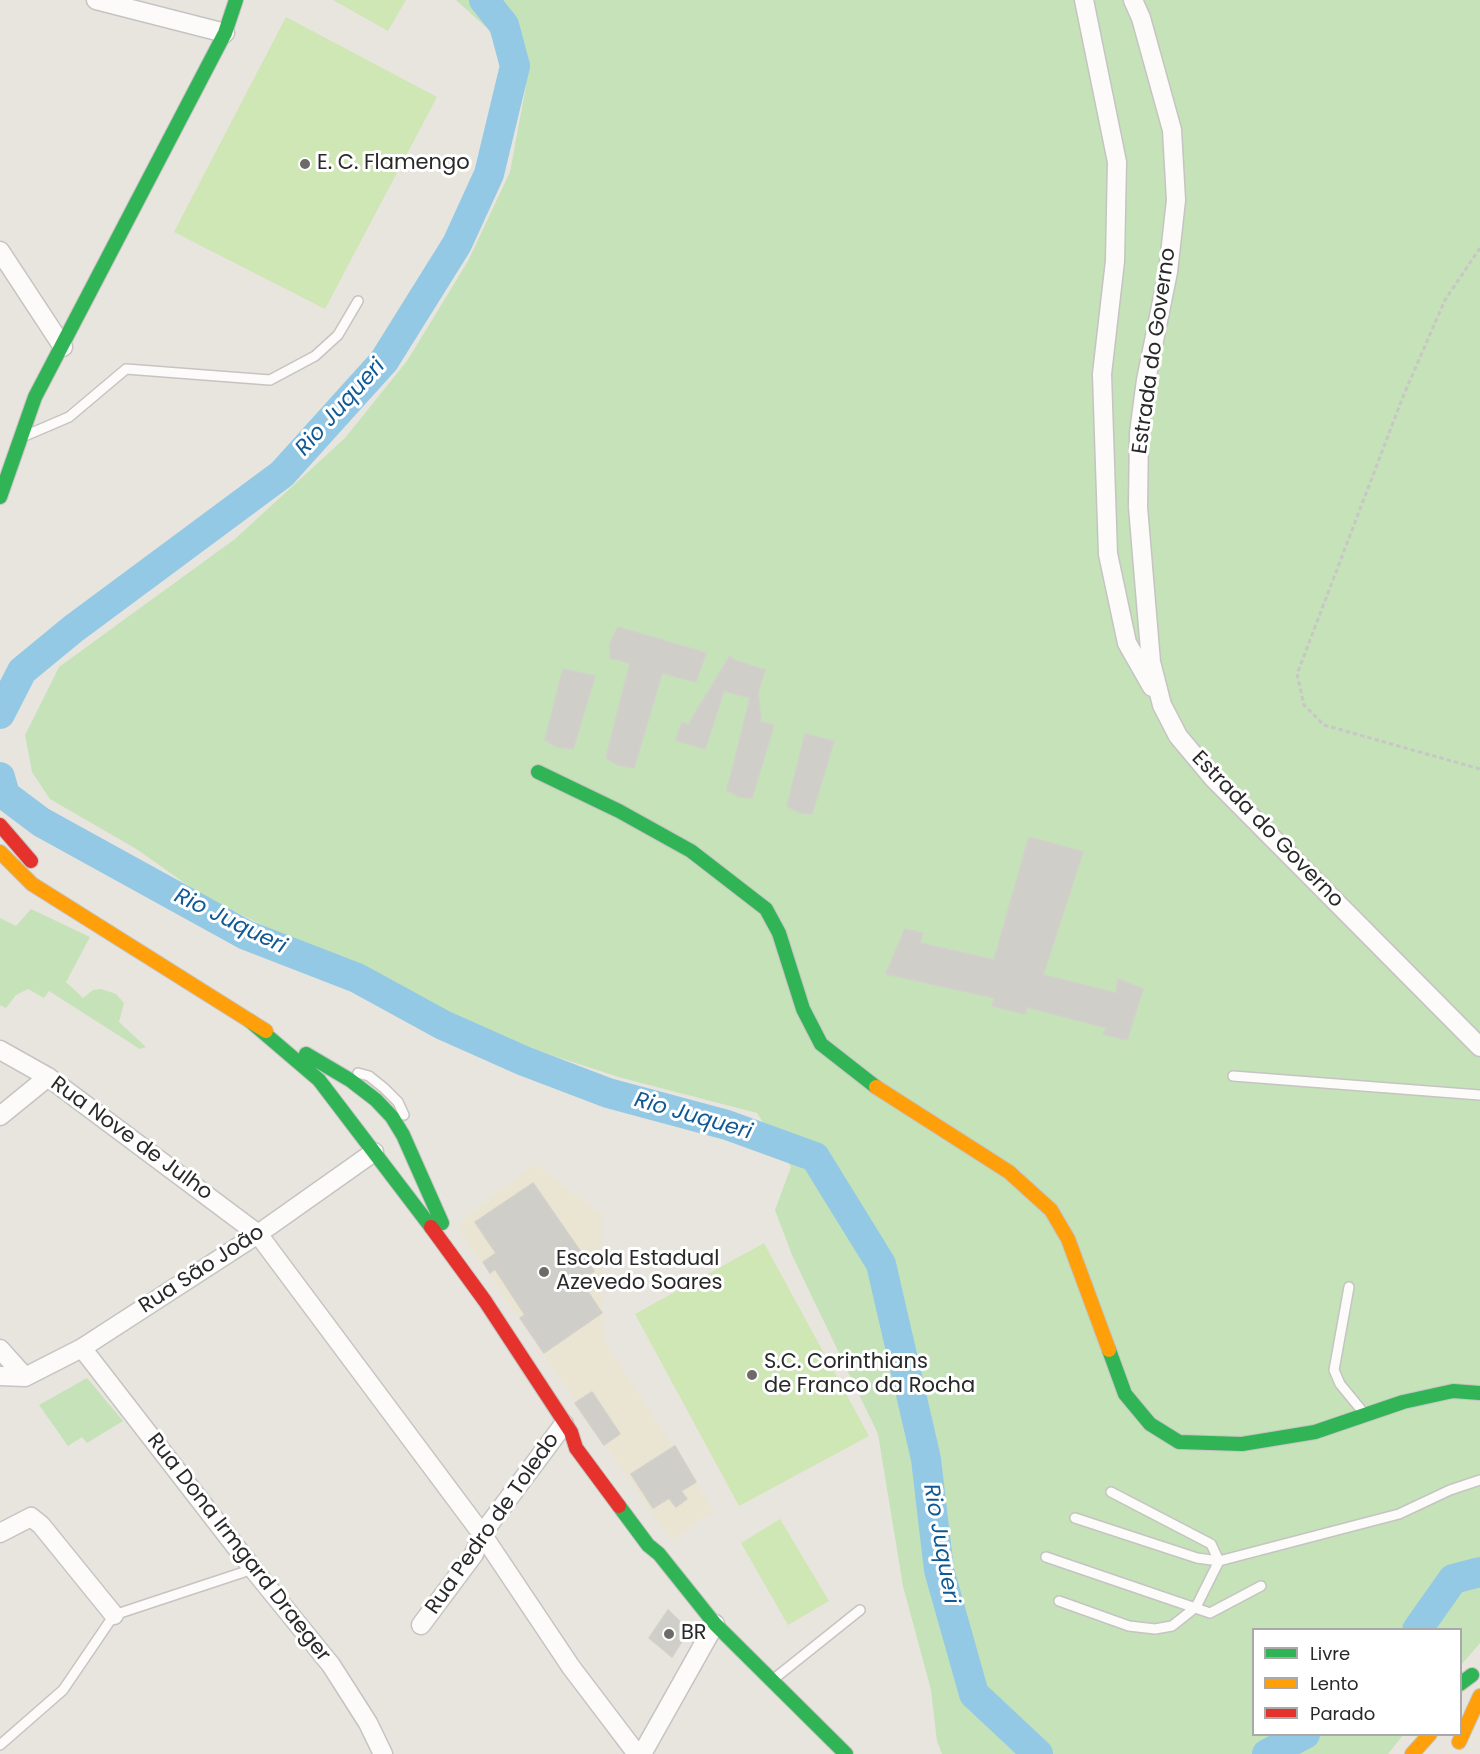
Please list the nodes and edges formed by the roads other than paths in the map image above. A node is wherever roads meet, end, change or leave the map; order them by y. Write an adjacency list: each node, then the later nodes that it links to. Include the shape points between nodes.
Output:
1 (96, 0): 5 (street)
2 (236, 0): 5 (main road)
3 (1084, 0): 13 (street, via 1117,162 1115,261 1102,374 1108,554 1126,644)
4 (1133, 0): 13 (street, Estrada do Governo, via 1172,130 1176,200 1168,272 1139,433 1138,507 1150,651)
5 (225, 33): 8 (main road)
6 (0, 251): 8 (street)
7 (358, 301): 11 (lane, via 338,335 315,356 270,380 126,369 69,417)
8 (63, 347): 9 (main road)
9 (35, 397): 10 (main road); 11 (main road)
10 (11, 423)
11 (20, 439): 12 (main road)
12 (0, 497)
13 (1162, 705): 19 (street, Estrada do Governo, via 1178,736 1214,779)
14 (538, 772): 35 (main road, via 691,851 766,909 780,933 803,1010 821,1044 869,1082 1009,1172 1051,1210 1068,1239 1125,1394 1150,1424 1179,1442 1242,1444 1315,1432)
15 (0, 825): 17 (main road)
16 (0, 852): 17 (main road, via 32,884)
17 (83, 918): 18 (main road)
18 (250, 1021): 25 (main road, via 319,1080); 26 (main road, via 350,1080 376,1100 403,1135)
19 (1480, 1047)
20 (0, 1050): 22 (street, Rua Nove de Julho)
21 (1233, 1076): 23 (lane)
22 (48, 1077): 24 (street); 27 (street, Rua Nove de Julho)
23 (1480, 1095)
24 (0, 1116)
25 (374, 1152): 26 (main road, via 393,1164); 27 (street, Rua São João); 29 (main road)
26 (434, 1209): 29 (main road)
27 (258, 1234): 30 (street, Rua São João); 41 (street, Rua Nove de Julho)
28 (1349, 1287): 35 (lane, via 1334,1370 1340,1384)
29 (485, 1301): 36 (main road)
30 (82, 1348): 33 (street, Rua São João); 44 (street, Rua Dona Irmgard Draeger)
31 (0, 1349): 33 (street)
32 (0, 1376): 33 (street)
33 (25, 1377)
34 (1480, 1393): 35 (main road, via 1453,1391)
35 (1366, 1415)
36 (567, 1428): 41 (street, Rua Pedro de Toledo); 50 (main road, via 585,1441 657,1540 659,1554)
37 (1480, 1480): 43 (lane, via 1400,1514)
38 (1111, 1492): 43 (lane, via 1211,1544)
39 (1075, 1518): 43 (lane, via 1197,1558)
40 (0, 1533): 49 (street, via 31,1517)
41 (482, 1534): 51 (street, Rua Pedro de Toledo, via 474,1554); 64 (street, Rua Nove de Julho, via 571,1667)
42 (1046, 1557): 47 (lane)
43 (1219, 1561): 47 (lane)
44 (253, 1569): 49 (lane); 63 (street, Rua Dona Irmgard Draeger, via 331,1665)
45 (1261, 1586): 47 (lane, via 1209,1613)
46 (1059, 1601): 47 (lane, via 1129,1626 1155,1629 1172,1626)
47 (1196, 1607)
48 (860, 1610): 53 (lane)
49 (114, 1615): 62 (lane, via 63,1690)
50 (715, 1624): 53 (main road); 65 (street)
51 (422, 1625)
52 (1471, 1677): 54 (street)
53 (771, 1682): 66 (main road)
54 (1480, 1695): 55 (main road); 57 (main road)
55 (1462, 1708)
56 (1480, 1725): 61 (main road)
57 (1462, 1735)
58 (1417, 1736): 67 (main road)
59 (1428, 1736): 68 (main road)
60 (1462, 1736): 61 (main road)
61 (1459, 1742): 69 (main road)
62 (0, 1745)
63 (383, 1754)
64 (637, 1754)
65 (642, 1754)
66 (846, 1754)
67 (1406, 1754)
68 (1412, 1754)
69 (1446, 1754)

